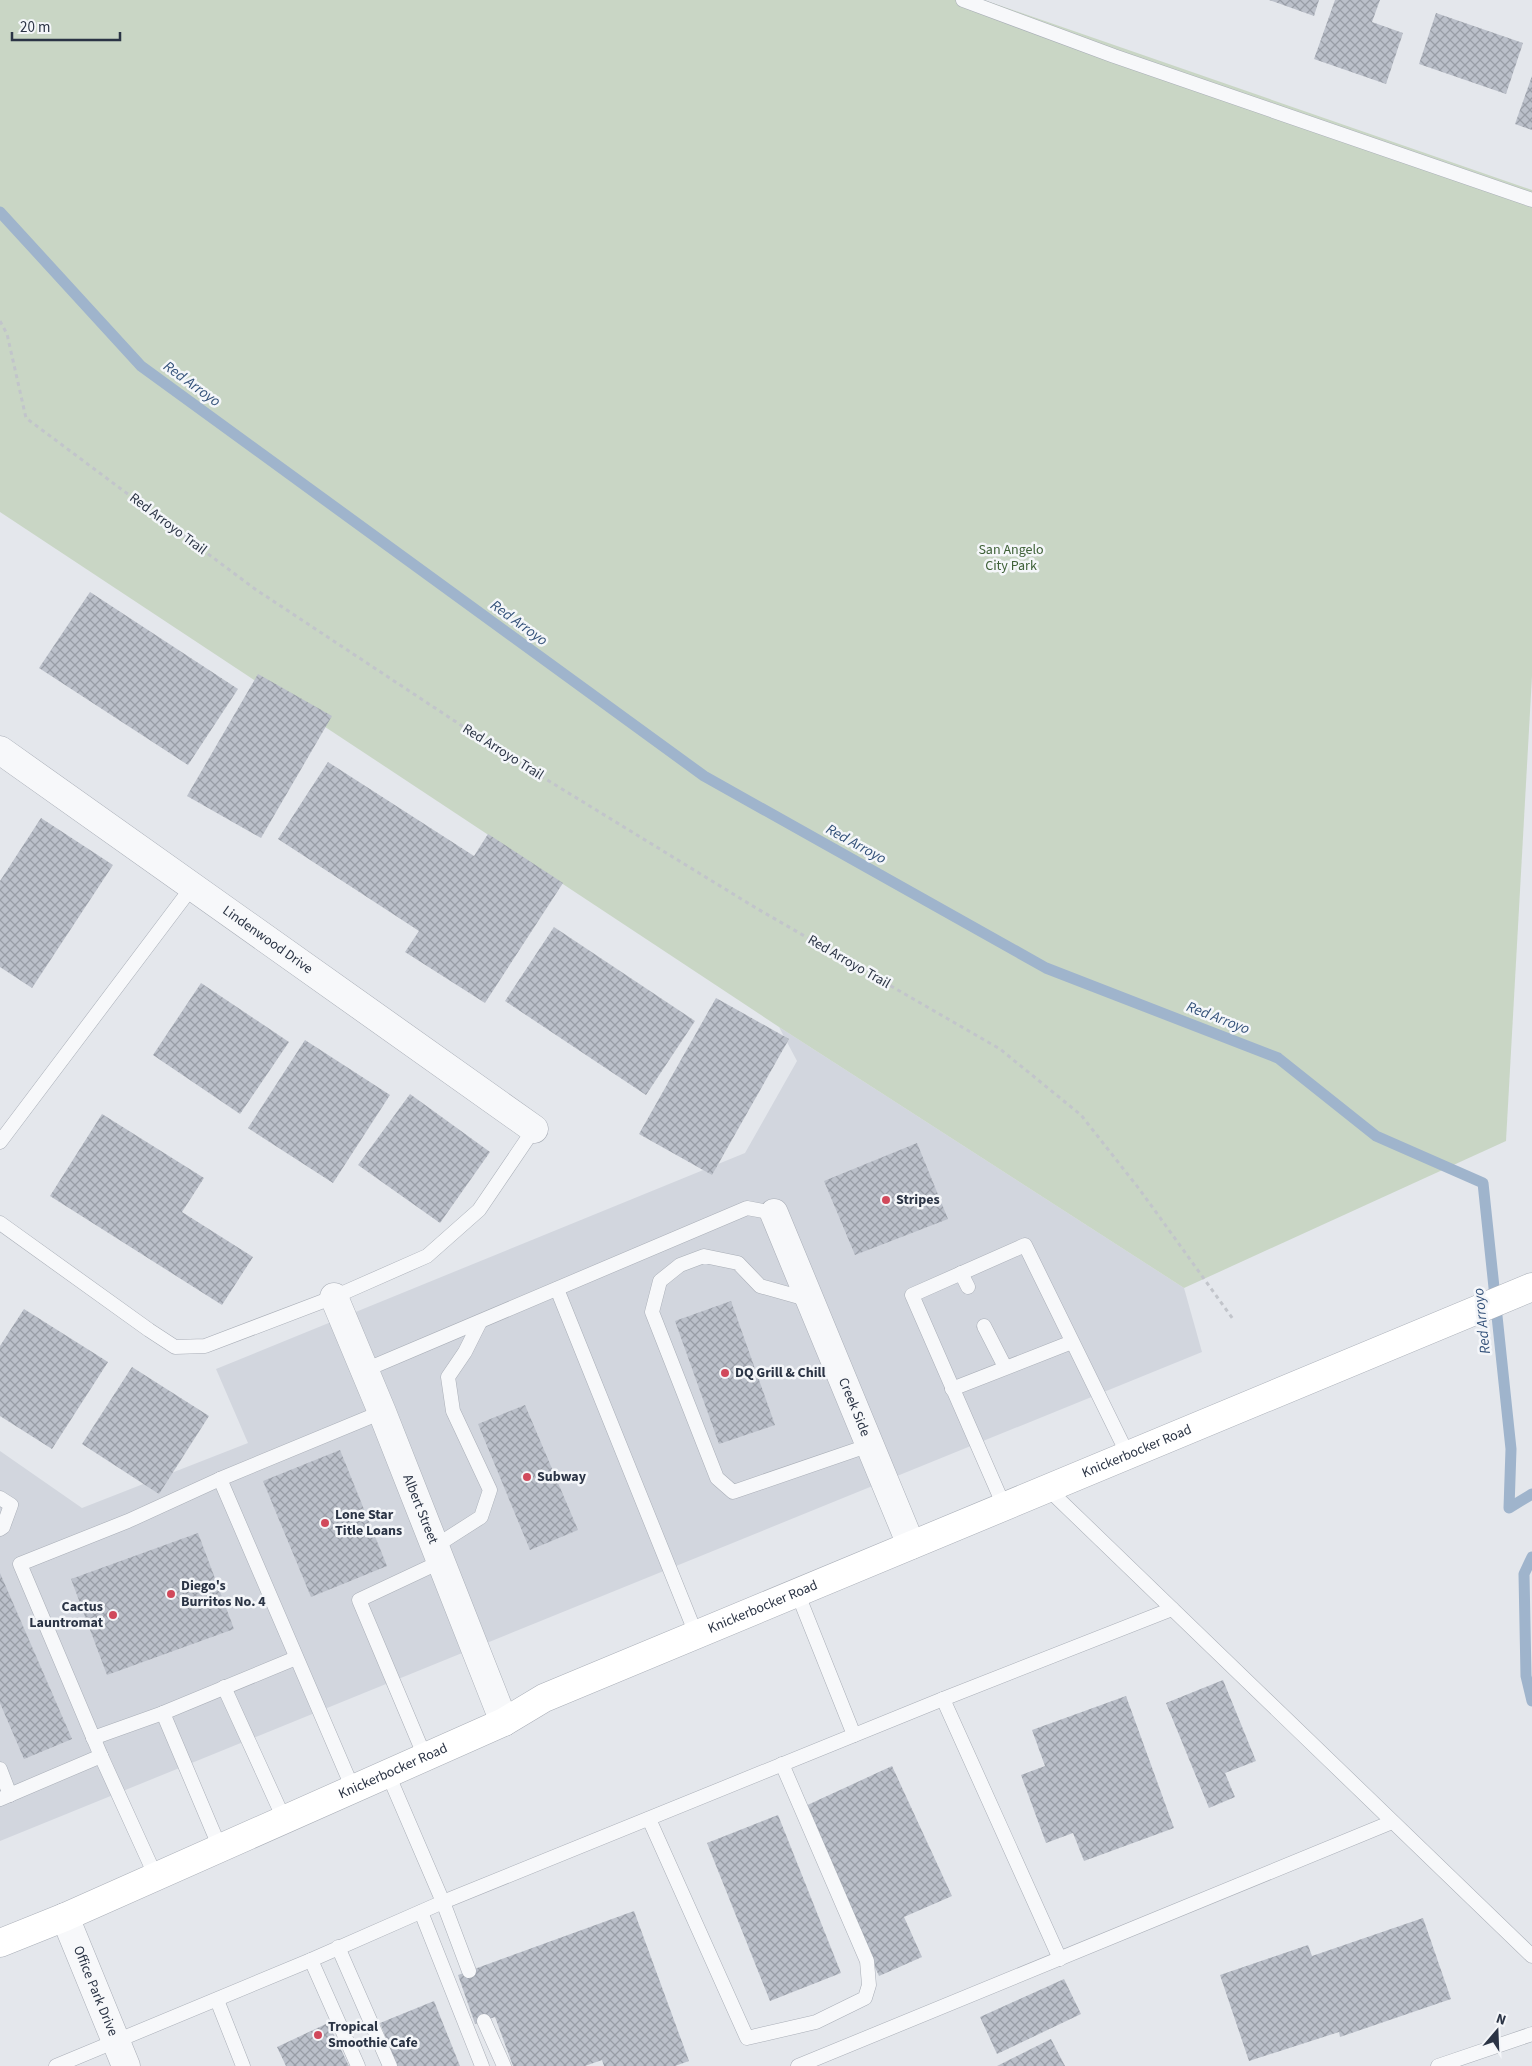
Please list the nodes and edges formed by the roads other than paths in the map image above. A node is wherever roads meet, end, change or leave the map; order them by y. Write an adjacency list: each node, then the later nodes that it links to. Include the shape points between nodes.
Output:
1 (964, 0): 2 (lane, via 1114,56)
2 (1532, 200)
3 (0, 750): 4 (street, Lindenwood Drive)
4 (192, 886): 5 (street, Lindenwood Drive); 6 (lane)
5 (534, 1129): 13 (lane, via 479,1210 427,1256)
6 (0, 1142)
7 (774, 1213): 12 (lane, via 747,1208); 14 (street, Creek Side)
8 (0, 1223): 13 (lane, via 175,1347 205,1346)
9 (961, 1273): 11 (lane); 17 (lane, via 1025,1245); 20 (lane, via 912,1295)
10 (1532, 1286): 23 (main road, Knickerbocker Road)
11 (968, 1287)
12 (557, 1289): 15 (lane); 33 (lane)
13 (334, 1297): 19 (street, Albert Street)
14 (810, 1300): 22 (street, Creek Side); 22 (lane, via 760,1286 738,1262 704,1256 680,1265 660,1281 652,1312 717,1478 734,1492)
15 (480, 1322): 19 (lane); 30 (lane, via 448,1377 453,1412 490,1490 482,1517)
16 (984, 1326): 18 (lane)
17 (1072, 1342): 18 (lane); 23 (lane)
18 (1005, 1367): 20 (lane)
19 (365, 1370): 21 (street, Albert Street)
20 (952, 1388): 27 (lane)
21 (382, 1412): 24 (lane); 30 (street, Albert Street)
22 (870, 1445): 29 (street, Creek Side)
23 (1128, 1455): 25 (main road, Knickerbocker Road)
24 (220, 1479): 34 (lane); 40 (lane, via 128,1521 20,1564)
25 (1047, 1488): 27 (main road, Knickerbocker Road); 32 (lane)
26 (0, 1498): 28 (lane, via 11,1505 3,1528)
27 (1004, 1506): 29 (main road, Knickerbocker Road)
28 (0, 1528)
29 (911, 1545): 31 (main road, Knickerbocker Road)
30 (437, 1555): 38 (street, Albert Street); 42 (lane, via 359,1600)
31 (797, 1592): 33 (main road, Knickerbocker Road); 39 (lane)
32 (1172, 1609): 36 (lane); 50 (lane)
33 (696, 1634): 38 (main road, Knickerbocker Road, via 544,1698)
34 (296, 1658): 35 (lane); 46 (lane)
35 (224, 1687): 37 (lane); 48 (lane)
36 (943, 1699): 39 (lane); 59 (lane)
37 (163, 1712): 40 (lane); 51 (lane)
38 (504, 1722): 42 (main road, Knickerbocker Road)
39 (854, 1736): 43 (lane)
40 (93, 1738): 41 (lane)
41 (101, 1756): 47 (lane); 52 (lane)
42 (425, 1757): 45 (main road, Knickerbocker Road)
43 (782, 1764): 49 (lane); 49 (lane, via 868,1962 870,1986 865,1998 816,2022 747,2038)
44 (0, 1768): 47 (lane)
45 (388, 1774): 46 (main road, Knickerbocker Road); 53 (lane)
46 (353, 1789): 48 (main road, Knickerbocker Road)
47 (5, 1797)
48 (284, 1819): 51 (main road, Knickerbocker Road)
49 (649, 1819): 53 (lane)
50 (1392, 1822): 58 (lane); 59 (lane)
51 (220, 1848): 52 (main road, Knickerbocker Road)
52 (156, 1877): 55 (main road, Knickerbocker Road)
53 (443, 1902): 54 (lane); 61 (lane)
54 (420, 1912): 57 (lane); 71 (lane)
55 (65, 1917): 56 (main road, Knickerbocker Road); 65 (street, Office Park Drive)
56 (0, 1943)
57 (338, 1947): 60 (lane); 70 (lane)
58 (1532, 1956)
59 (1060, 1959): 73 (lane)
60 (311, 1960): 62 (lane); 69 (lane)
61 (469, 1971)
62 (217, 2000): 65 (lane); 68 (lane)
63 (484, 2021): 72 (lane)
64 (1532, 2034): 74 (lane)
65 (116, 2041): 66 (lane); 67 (street, Office Park Drive)
66 (56, 2066)
67 (126, 2066)
68 (243, 2066)
69 (358, 2066)
70 (390, 2066)
71 (482, 2066)
72 (504, 2066)
73 (798, 2066)
74 (1438, 2066)

